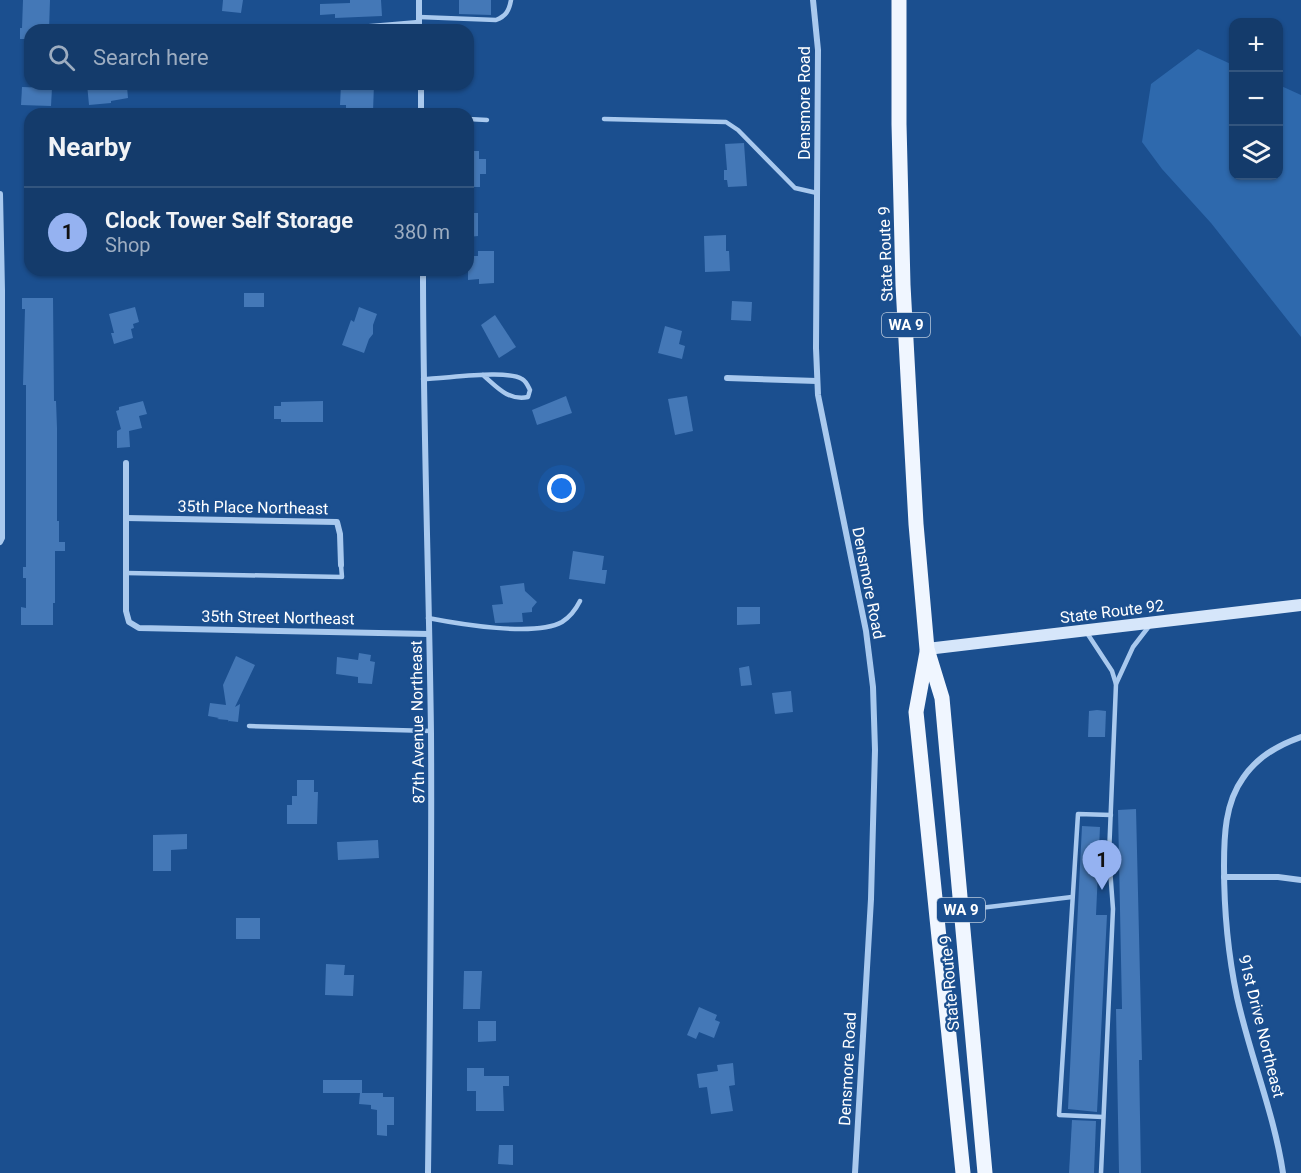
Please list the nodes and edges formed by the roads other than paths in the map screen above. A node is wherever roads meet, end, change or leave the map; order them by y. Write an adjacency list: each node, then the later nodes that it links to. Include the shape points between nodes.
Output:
1 (419, 0): 5 (street)
2 (511, 0): 5 (lane, via 508,12 496,20)
3 (813, 0): 13 (street, Densmore Road, via 818,50)
4 (899, 0): 33 (main road, State Route 9 / WA 9, via 903,285)
5 (419, 20): 6 (lane); 7 (street)
6 (382, 24)
7 (419, 24)
8 (421, 90): 9 (street)
9 (422, 108)
10 (474, 119): 12 (lane)
11 (604, 119): 13 (lane, via 726,122 795,188)
12 (487, 120)
13 (817, 193): 21 (street, Densmore Road)
14 (0, 194): 15 (street)
15 (0, 214): 17 (street)
16 (423, 276): 20 (street, 87th Avenue Northeast)
17 (1, 348): 24 (street)
18 (483, 375): 18 (lane, via 508,375 524,380 530,390 528,397 510,397); 20 (lane)
19 (727, 378): 21 (street)
20 (423, 379): 29 (street, 87th Avenue Northeast)
21 (817, 381): 45 (street, Densmore Road, via 866,631 873,687 871,899)
22 (126, 463): 23 (street)
23 (126, 518): 25 (street, 35th Place Northeast, via 337,522); 26 (street)
24 (0, 542)
25 (341, 565): 26 (lane, via 342,577)
26 (126, 573): 32 (street, 35th Street Northeast, via 126,611 129,622 139,628)
27 (580, 601): 29 (lane, via 570,615 553,626 492,627)
28 (1298, 606): 30 (main road, State Route 92)
29 (428, 618): 32 (street, 87th Avenue Northeast)
30 (1151, 623): 31 (main road, State Route 92); 34 (lane, via 1133,646)
31 (1085, 631): 33 (main road, State Route 92); 34 (lane, via 1101,652)
32 (429, 634): 36 (street, 87th Avenue Northeast)
33 (927, 649): 42 (main road, State Route 9 / WA 9, via 942,698); 46 (main road, State Route 9 / WA 9, via 916,712)
34 (1116, 684): 38 (lane)
35 (249, 726): 36 (lane)
36 (431, 731): 44 (street, 87th Avenue Northeast)
37 (1301, 737): 39 (street, 91st Drive Northeast, via 1277,746 1242,778 1226,823)
38 (1111, 815): 41 (lane, via 1078,814); 43 (lane, via 1113,909)
39 (1224, 877): 40 (street); 49 (street, 91st Drive Northeast, via 1226,930 1237,997)
40 (1301, 880)
41 (1072, 897): 42 (lane); 43 (lane, via 1059,1115)
42 (961, 910): 47 (main road, State Route 9 / WA 9)
43 (1103, 1117): 48 (lane)
44 (428, 1173)
45 (855, 1173)
46 (963, 1173)
47 (985, 1173)
48 (1101, 1173)
49 (1283, 1173)

